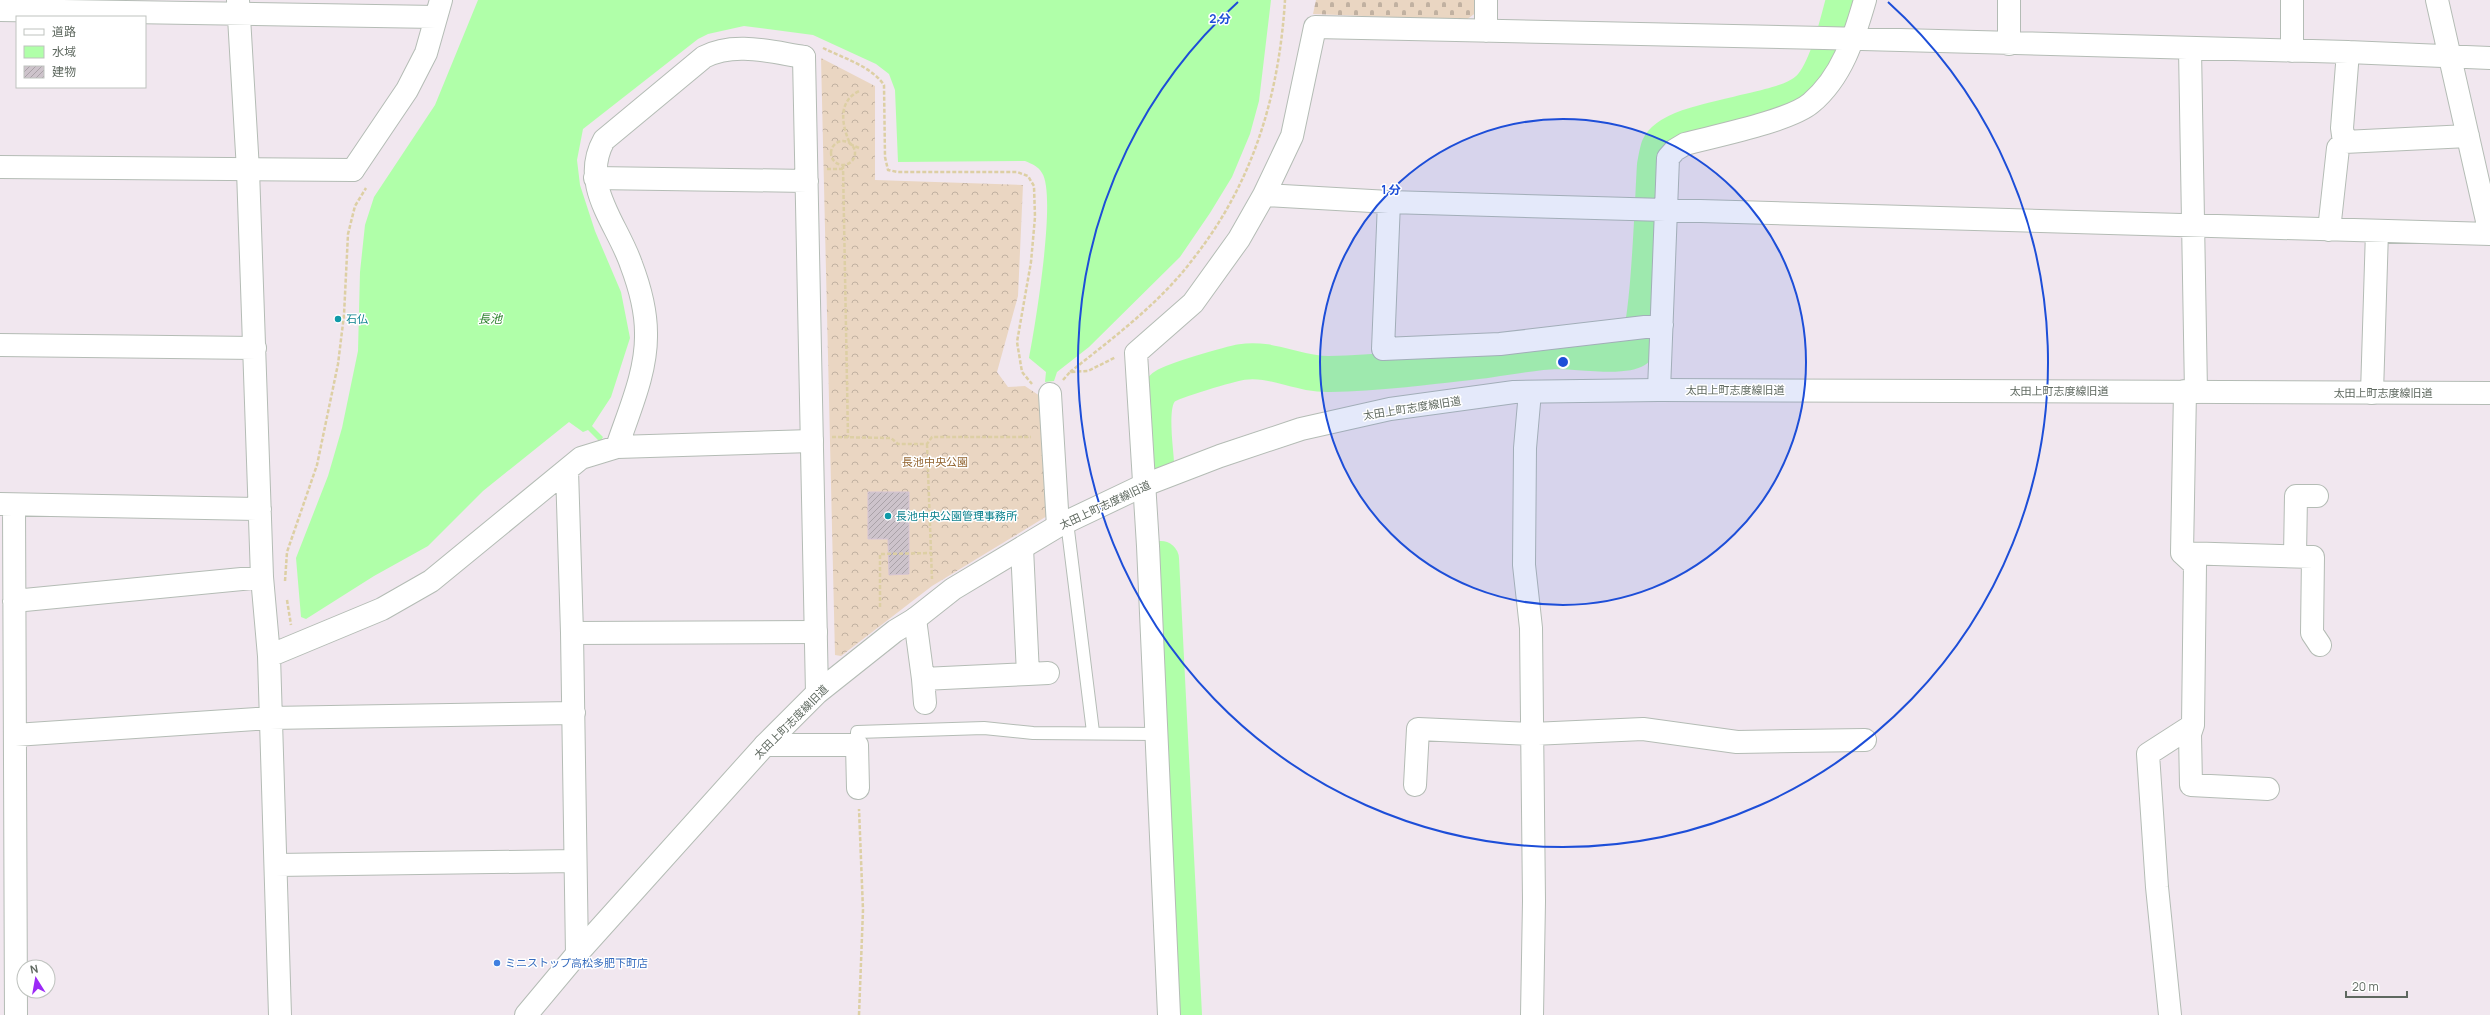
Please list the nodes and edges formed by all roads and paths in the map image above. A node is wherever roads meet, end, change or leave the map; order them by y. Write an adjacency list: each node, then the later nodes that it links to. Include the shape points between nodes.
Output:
1 (1285, 0): 42 (path, via 1282,44 1268,111 1238,188 1227,208 1193,260 1170,285 1116,336)
2 (1486, 0): 11 (street)
3 (1865, 0): 12 (street)
4 (2009, 0): 13 (street)
5 (2292, 0): 15 (street)
6 (2437, 0): 18 (street)
7 (239, 6): 8 (street); 10 (street); 27 (street)
8 (376, 8): 9 (street)
9 (439, 8): 29 (street, via 426,53)
10 (0, 10)
11 (1486, 31): 12 (street); 31 (street, via 1315,27 1292,136)
12 (1839, 39): 13 (street); 33 (street, via 1835,77 1810,104 1792,114 1684,144 1675,150 1668,158)
13 (2009, 44): 14 (street)
14 (2190, 49): 15 (street); 34 (street)
15 (2292, 51): 17 (street)
16 (813, 52): 28 (street); 30 (street, via 742,48 717,50 704,57 604,140 596,153); 48 (path, via 870,71 884,85 885,157 888,170 1016,172 1028,176 1034,186 1035,217 1031,262 1017,342 1018,353 1022,372 1027,380 1037,389)
17 (2348, 52): 18 (street); 22 (street, via 2342,128)
18 (2450, 57): 19 (street); 21 (street)
19 (2490, 58)
20 (859, 92): 23 (path, via 851,96 845,104 842,119)
21 (2468, 136): 22 (street); 37 (street)
22 (2344, 142): 35 (street, via 2338,148)
23 (850, 144): 24 (path); 26 (path, via 854,156 850,163); 26 (path, via 840,142 831,150 833,159)
24 (859, 148)
25 (0, 167): 27 (street)
26 (843, 167): 28 (path); 49 (path)
27 (248, 170): 29 (street); 40 (street)
28 (815, 175): 30 (street); 51 (street)
29 (360, 178): 66 (path, via 348,234 344,315 338,364 317,465 287,552)
30 (595, 178): 53 (street, via 602,204 631,264 642,302 646,332 645,354 636,391)
31 (1264, 195): 32 (street); 41 (street, via 1239,239 1193,303)
32 (1389, 202): 33 (street); 38 (street, via 1383,349 1500,344)
33 (1656, 209): 34 (street); 38 (street)
34 (2193, 224): 35 (street); 44 (street)
35 (2329, 230): 36 (street)
36 (2377, 231): 37 (street); 46 (street)
37 (2490, 234)
38 (1650, 327): 43 (street)
39 (0, 345): 40 (street)
40 (255, 348): 58 (street)
41 (1136, 353): 42 (path, via 1118,356 1088,371); 55 (street)
42 (1070, 372): 48 (path)
43 (1659, 390): 44 (street, 太田上町志度線旧道); 45 (street, 太田上町志度線旧道)
44 (2191, 391): 46 (street, 太田上町志度線旧道); 62 (street)
45 (1530, 392): 55 (street, 太田上町志度線旧道, via 1390,409 1301,429); 85 (street, via 1525,448 1524,565 1531,628)
46 (2372, 393): 47 (street, 太田上町志度線旧道)
47 (2490, 393)
48 (1050, 394): 50 (street)
49 (848, 437): 51 (path); 52 (path, via 891,438 898,444)
50 (1053, 437): 52 (path, via 932,437); 59 (street)
51 (821, 439): 53 (street); 72 (street)
52 (927, 444): 61 (path)
53 (617, 447): 54 (street, via 581,458)
54 (567, 470): 73 (street); 76 (street, via 431,581 382,609)
55 (1142, 486): 59 (street, 太田上町志度線旧道); 84 (street, via 1148,546)
56 (2317, 496): 63 (street, via 2296,496)
57 (7, 504): 58 (street); 64 (street)
58 (260, 509): 65 (street)
59 (1063, 524): 60 (street, 太田上町志度線旧道); 83 (lane)
60 (1022, 548): 71 (street, 太田上町志度線旧道, via 953,588); 77 (street, via 1038,674)
61 (931, 553): 67 (path); 70 (path, via 880,554)
62 (2182, 553): 63 (street); 82 (street, via 2195,565)
63 (2295, 556): 75 (street, via 2314,557 2312,633)
64 (7, 577): 69 (street)
65 (262, 577): 69 (street); 76 (street)
66 (285, 586)
67 (932, 586)
68 (286, 594): 76 (path, via 293,633)
69 (14, 601): 74 (street)
70 (880, 607)
71 (915, 619): 77 (street); 78 (street, 太田上町志度線旧道, via 896,630)
72 (816, 632): 73 (street); 78 (street)
73 (572, 633): 80 (street)
74 (7, 640): 86 (street)
75 (2320, 645)
76 (269, 650): 81 (street)
77 (923, 679): 79 (street)
78 (817, 693): 88 (street, 太田上町志度線旧道)
79 (925, 703)
80 (574, 713): 81 (street); 94 (street)
81 (270, 718): 86 (street); 95 (street)
82 (2193, 725): 93 (street, via 2190,734 2191,785); 103 (street, via 2148,754 2157,887)
83 (1093, 732): 84 (lane); 89 (lane, via 1033,733 984,728 857,732)
84 (1156, 734): 101 (street)
85 (1532, 734): 87 (street, via 1643,729 1737,742); 91 (street, via 1418,729); 102 (street)
86 (15, 735): 90 (street)
87 (1865, 740)
88 (765, 745): 89 (street); 96 (street, 太田上町志度線旧道)
89 (856, 745): 92 (street)
90 (7, 765): 97 (street)
91 (1415, 785)
92 (858, 788): 100 (path, via 863,910)
93 (2268, 789)
94 (575, 861): 95 (street); 96 (street)
95 (276, 865): 98 (street)
96 (577, 954): 99 (street, 太田上町志度線旧道)
97 (16, 1015)
98 (280, 1015)
99 (526, 1015)
100 (859, 1015)
101 (1169, 1015)
102 (1532, 1015)
103 (2170, 1015)

